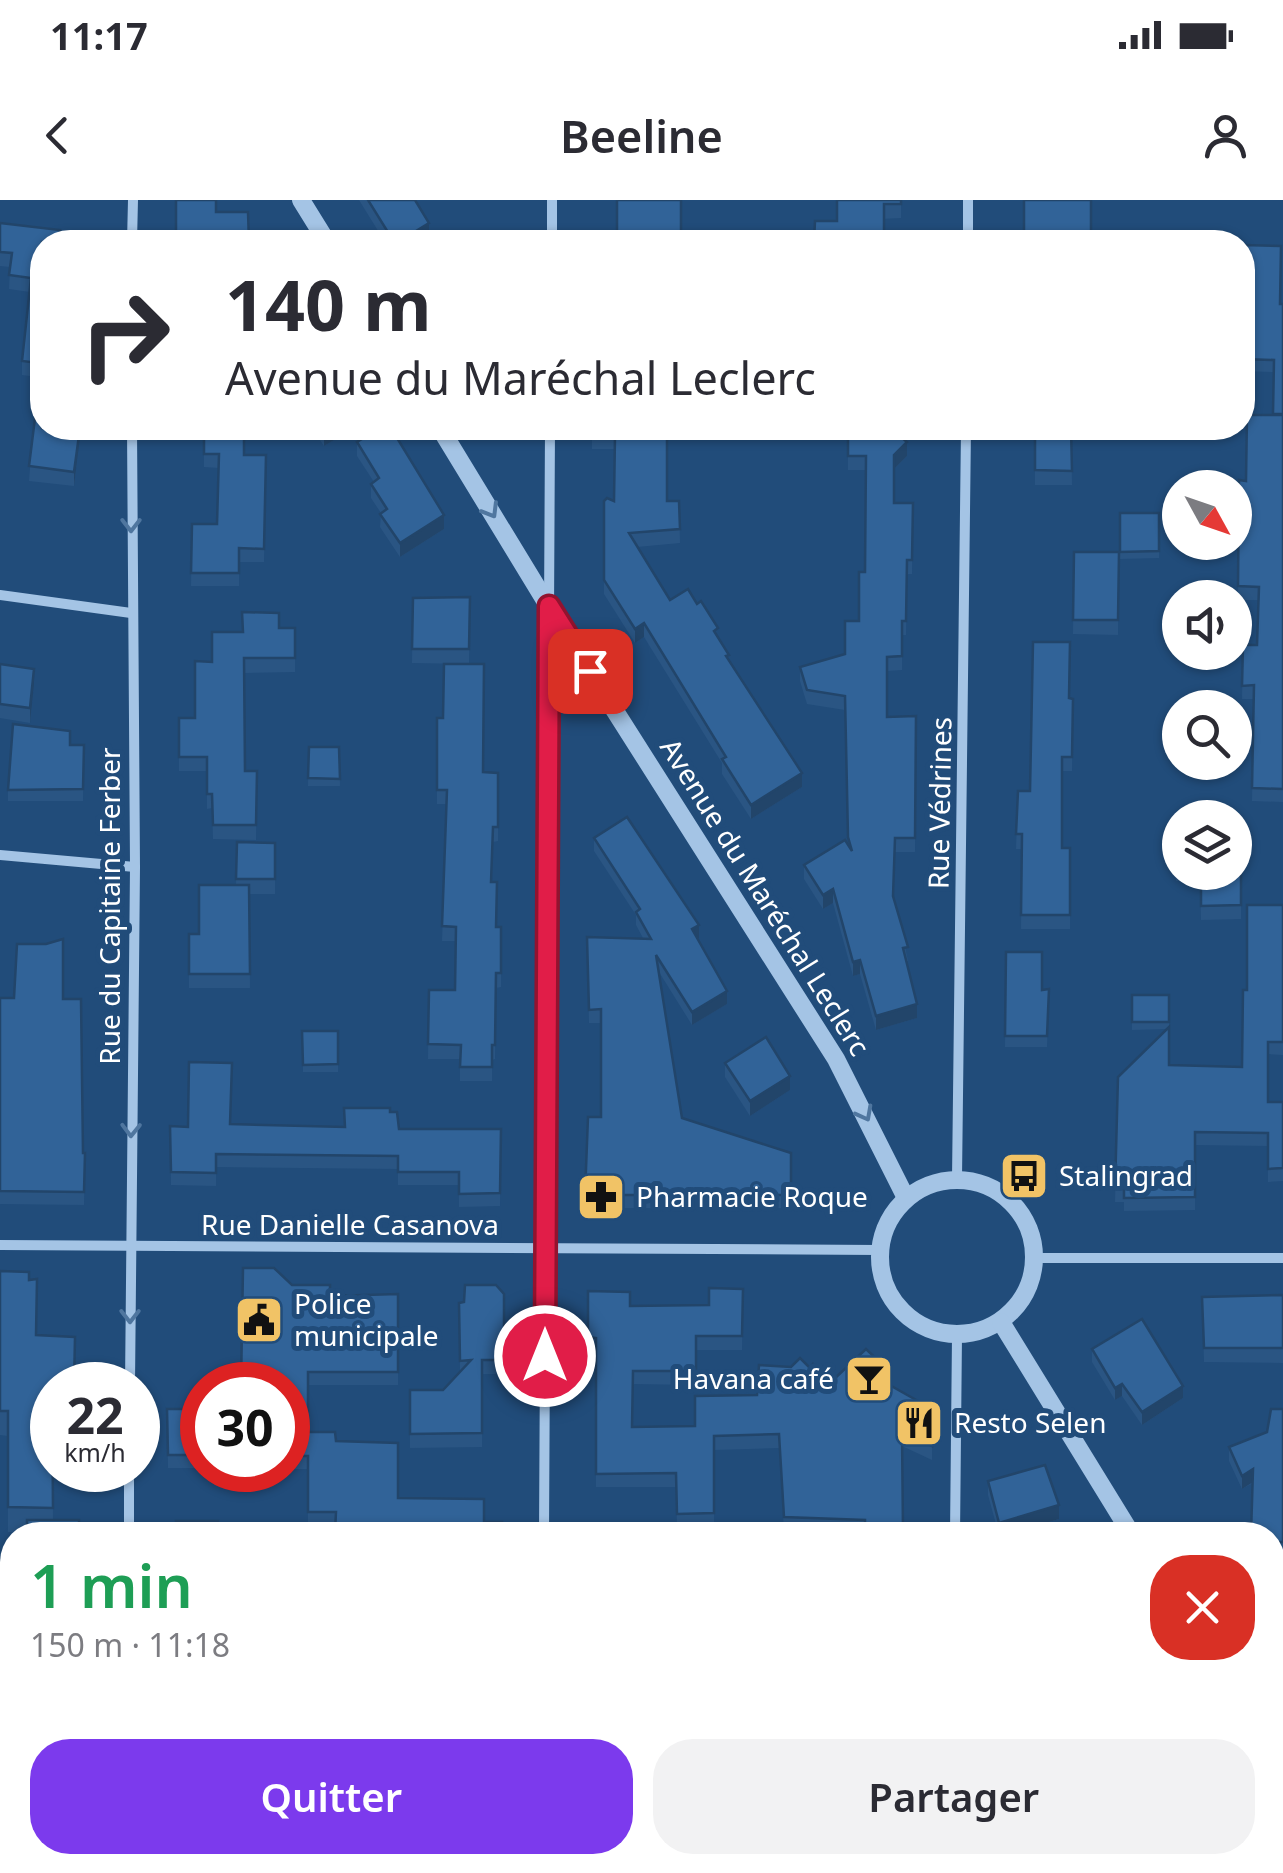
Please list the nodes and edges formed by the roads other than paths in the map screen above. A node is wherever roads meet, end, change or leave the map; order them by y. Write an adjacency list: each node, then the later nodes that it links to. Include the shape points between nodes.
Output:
1 (132, 200): 5 (street)
2 (301, 200): 6 (street)
3 (552, 200): 7 (street)
4 (968, 200): 8 (street)
5 (132, 230)
6 (320, 230)
7 (552, 230)
8 (968, 230)
9 (132, 440): 15 (street, Rue du Capitaine Ferber, one-way to 15)
10 (447, 440): 14 (street, Avenue du Maréchal Leclerc, one-way to 14)
11 (550, 440): 14 (street)
12 (966, 440): 18 (street, Rue Védrines)
13 (0, 595): 15 (street)
14 (549, 606): 19 (street, Avenue du Maréchal Leclerc, one-way to 19, via 836,1060); 22 (street)
15 (131, 613): 17 (street, Rue du Capitaine Ferber)
16 (0, 855): 17 (street)
17 (135, 866): 21 (street, Rue du Capitaine Ferber, one-way to 21)
18 (957, 1179): 19 (street); 24 (street, via 1004,1194 1032,1233)
19 (906, 1198): 23 (street, via 893,1212)
20 (0, 1245): 21 (street, Rue Danielle Casanova)
21 (130, 1247): 22 (street, Rue Danielle Casanova); 28 (street, Rue du Capitaine Ferber, one-way to 28)
22 (546, 1249): 23 (street, Rue Danielle Casanova); 31 (street)
23 (879, 1250): 27 (street, via 887,1292 900,1310 926,1328)
24 (1035, 1258): 25 (street); 26 (street, via 1026,1294)
25 (1283, 1258)
26 (1001, 1322): 27 (street); 33 (street)
27 (957, 1335): 32 (street)
28 (130, 1362)
29 (129, 1492): 30 (street)
30 (129, 1522)
31 (544, 1522)
32 (955, 1522)
33 (1124, 1522)

